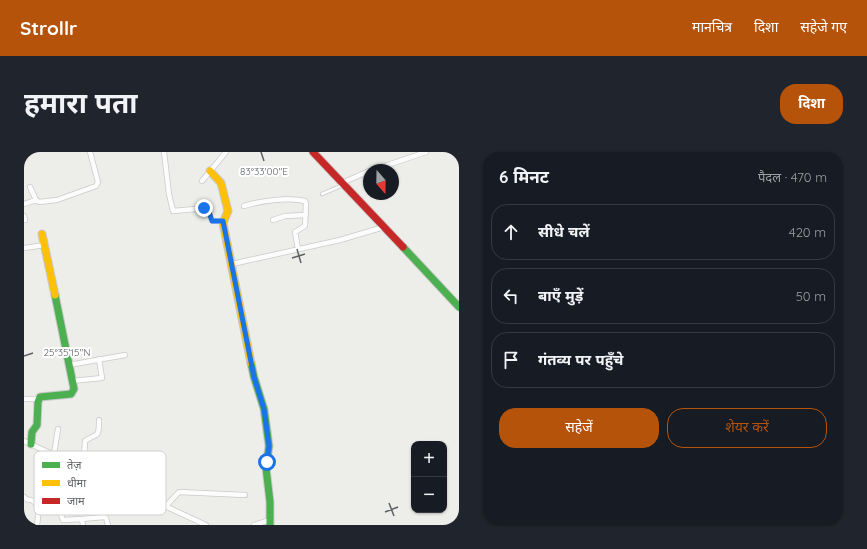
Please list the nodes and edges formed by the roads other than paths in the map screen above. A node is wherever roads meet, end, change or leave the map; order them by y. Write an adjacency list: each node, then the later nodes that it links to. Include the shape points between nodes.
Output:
1 (90, 152): 13 (street, via 98,182 96,186 50,202)
2 (164, 152): 18 (street, via 173,211 207,208 212,221)
3 (226, 152): 7 (street)
4 (312, 152): 10 (street)
5 (426, 152): 6 (street)
6 (391, 164)
7 (210, 171): 9 (street); 18 (street, via 223,190 228,213)
8 (363, 174): 10 (street)
9 (202, 181)
10 (343, 184): 12 (lane); 19 (street)
11 (30, 187): 13 (street)
12 (322, 194)
13 (36, 200): 14 (street)
14 (24, 204)
15 (244, 206): 16 (street, via 265,201 303,200 306,203)
16 (306, 215): 17 (street, via 285,216); 23 (street, via 305,226 295,232)
17 (273, 220)
18 (223, 221): 24 (street)
19 (384, 227): 23 (street); 25 (street)
20 (42, 234): 21 (street)
21 (45, 245): 22 (street); 28 (street)
22 (24, 248)
23 (298, 249): 24 (street)
24 (232, 264): 45 (street, via 254,377 264,409 269,446 266,468)
25 (458, 305)
26 (125, 355): 27 (street)
27 (99, 360): 28 (street); 29 (street, via 102,378)
28 (69, 365): 29 (street)
29 (72, 382): 31 (street, via 72,393 43,396)
30 (24, 399): 31 (street)
31 (39, 399): 34 (street, via 37,424)
32 (99, 420): 37 (street, via 99,432 84,440)
33 (58, 429): 36 (street)
34 (27, 442): 35 (street)
35 (47, 451)
36 (54, 451)
37 (84, 451)
38 (245, 496): 41 (street, via 179,492)
39 (24, 497): 40 (street)
40 (34, 502)
41 (166, 506): 49 (street)
42 (38, 515): 46 (street)
43 (61, 515): 44 (street, via 63,520)
44 (82, 519): 47 (street); 48 (street, via 104,517)
45 (270, 523): 50 (street)
46 (37, 525)
47 (83, 525)
48 (108, 525)
49 (206, 525)
50 (254, 525)

